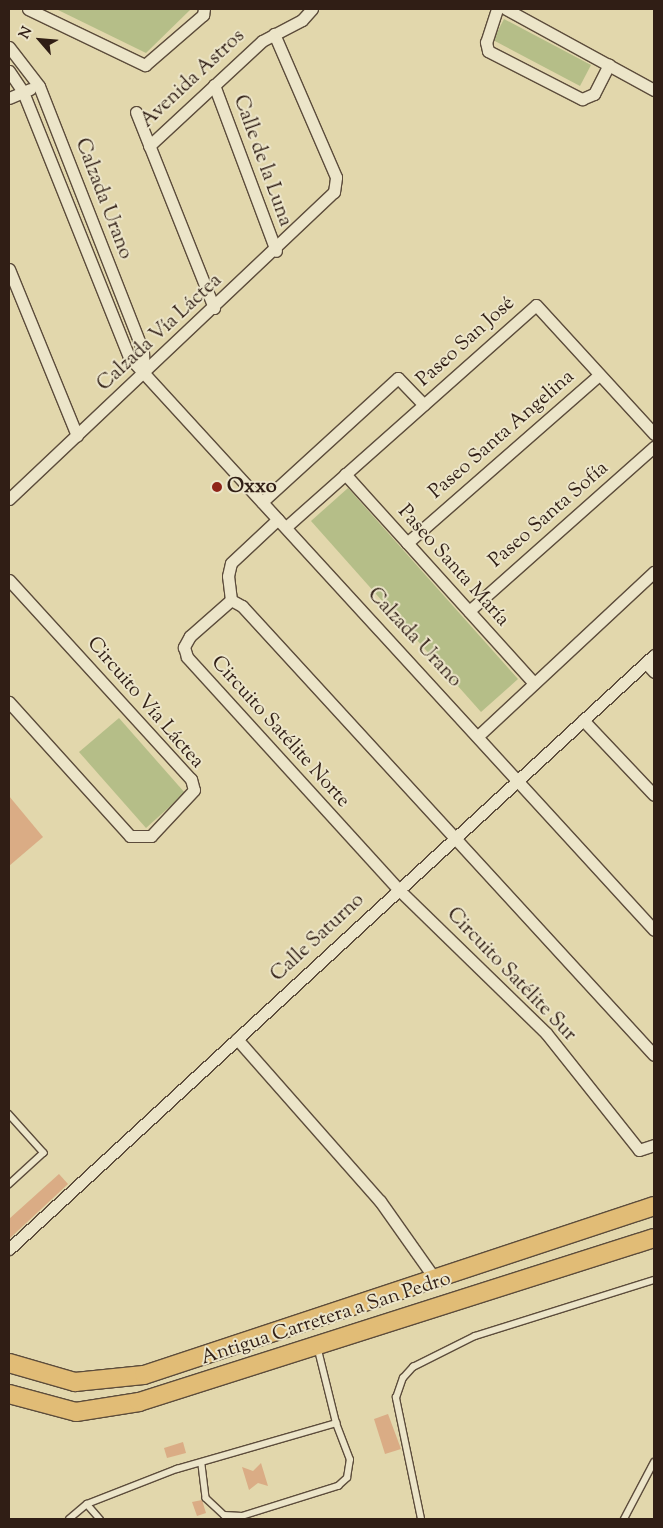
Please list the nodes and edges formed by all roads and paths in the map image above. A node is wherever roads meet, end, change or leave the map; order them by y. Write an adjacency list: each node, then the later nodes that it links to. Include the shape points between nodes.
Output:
1 (28, 9): 2 (street, via 145,64 203,15)
2 (204, 9)
3 (312, 9): 6 (street, Avenida Astros, via 302,20)
4 (497, 9): 8 (street, via 486,42 488,51 582,99 594,94)
5 (506, 9): 8 (street)
6 (274, 34): 10 (street, Avenida Astros); 17 (street, Calzada Vía Láctea, via 336,177 334,192)
7 (9, 47): 11 (street, Calzada Urano)
8 (609, 65): 12 (street)
9 (9, 71): 13 (street, Calzada Urano)
10 (214, 84): 16 (street, Avenida Astros); 17 (street, Calle de la Luna)
11 (39, 86): 13 (street); 20 (street, Calzada Urano, via 143,351)
12 (654, 90)
13 (23, 92): 14 (street); 20 (street, Calzada Urano, via 129,357)
14 (9, 98)
15 (136, 112): 16 (street)
16 (149, 146): 19 (street)
17 (276, 250): 19 (street, Calzada Vía Láctea)
18 (9, 269): 24 (street)
19 (214, 308): 20 (street, Calzada Vía Láctea)
20 (144, 374): 24 (street, Calzada Vía Láctea); 28 (street, Calzada Urano)
21 (599, 374): 22 (street, Paseo San José, via 536,305); 23 (street, Paseo San José); 30 (street, Paseo Santa Angelina)
22 (424, 405): 26 (street, Paseo San José); 28 (street, via 398,378)
23 (654, 434)
24 (77, 436): 27 (street, Calzada Vía Láctea)
25 (654, 447): 34 (street, Paseo Santa Sofía)
26 (345, 474): 29 (street, Paseo San José, via 313,503); 30 (street, Paseo Santa María)
27 (10, 494)
28 (262, 502): 29 (street, Calzada Urano)
29 (282, 523): 33 (street, via 231,563 228,576); 40 (street, Calzada Urano)
30 (407, 543): 34 (street, Paseo Santa María)
31 (654, 572): 37 (street)
32 (9, 580): 38 (street, Circuito Vía Láctea, via 191,779 194,790 151,836 130,836)
33 (231, 600): 43 (street, via 242,606); 44 (street, Circuito Satélite Norte, via 190,636 184,647 187,657)
34 (469, 611): 37 (street, Paseo Santa María)
35 (650, 659): 36 (street); 39 (street, Calle Saturno)
36 (654, 672)
37 (534, 683): 40 (street)
38 (9, 702)
39 (583, 720): 41 (street, Calle Saturno); 42 (street)
40 (478, 736): 41 (street, Calzada Urano)
41 (519, 780): 43 (street, Calle Saturno); 45 (street, Calzada Urano)
42 (654, 795)
43 (457, 837): 44 (street, Calle Saturno); 47 (street)
44 (398, 889): 46 (street, Calle Saturno); 49 (street, Circuito Satélite Sur, via 546,1033 639,1150)
45 (654, 930)
46 (237, 1040): 53 (street, Calle Saturno); 54 (street, via 380,1201)
47 (654, 1055)
48 (9, 1114): 50 (lane, via 44,1153)
49 (654, 1145)
50 (9, 1185)
51 (654, 1206): 54 (main road, Antigua Carretera a San Pedro)
52 (654, 1238): 56 (main road, Antigua Carretera a San Pedro)
53 (9, 1249)
54 (433, 1276): 57 (main road, Antigua Carretera a San Pedro, via 121,1380 75,1382)
55 (654, 1280): 65 (lane, via 475,1336 413,1367 403,1378 396,1398)
56 (316, 1343): 58 (main road, Antigua Carretera a San Pedro, via 139,1402 95,1411 54,1409); 59 (lane)
57 (16, 1366)
58 (9, 1394)
59 (336, 1423): 61 (lane); 61 (lane, via 350,1470 344,1483 329,1489 242,1516 224,1515 206,1498)
60 (654, 1462): 66 (lane)
61 (202, 1465): 62 (lane, via 177,1470)
62 (87, 1504): 63 (lane); 64 (lane)
63 (69, 1519)
64 (100, 1519)
65 (421, 1519)
66 (624, 1519)

